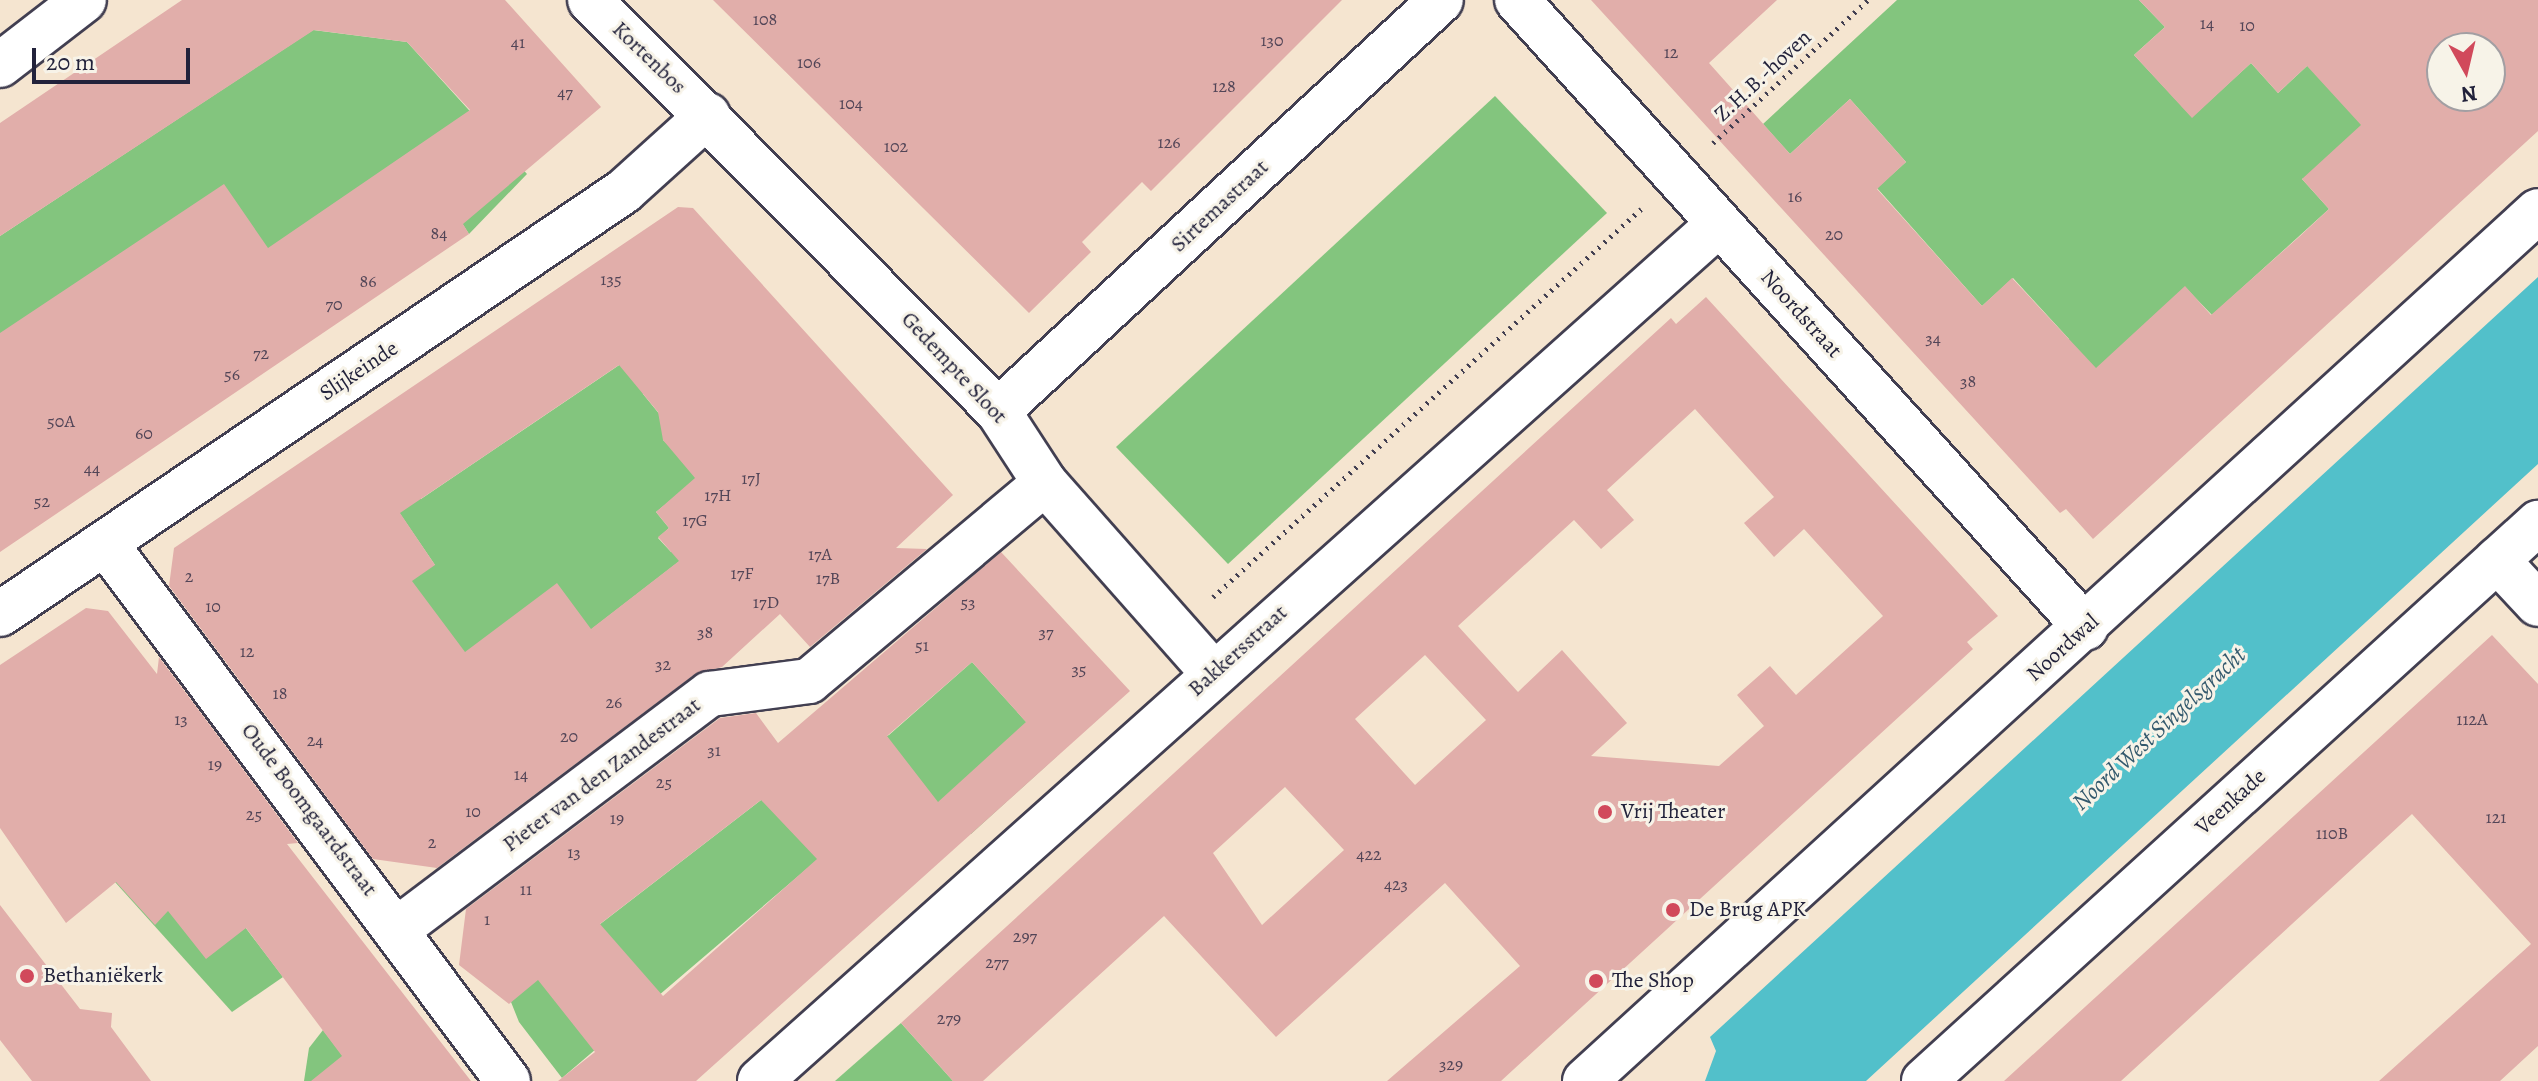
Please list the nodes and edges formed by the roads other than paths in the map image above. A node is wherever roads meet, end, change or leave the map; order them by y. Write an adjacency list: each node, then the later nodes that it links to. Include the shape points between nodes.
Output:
1 (84, 0): 5 (street)
2 (590, 0): 6 (street, Kortenbos)
3 (1441, 0): 9 (street, Sirtemastraat)
4 (1517, 0): 8 (street, Noordstraat)
5 (0, 65)
6 (708, 115): 9 (street, Gedempte Sloot); 12 (street, Slijkeinde, via 624,191)
7 (2538, 211): 16 (street, Noordwal)
8 (1719, 224): 16 (street, Noordstraat); 17 (street, Bakkersstraat)
9 (998, 411): 10 (street, Gedempte Sloot)
10 (1045, 483): 17 (street, Gedempte Sloot); 18 (street, Pieter van den Zandestraat, via 809,681 710,694)
11 (2538, 523): 13 (street, Veenkade)
12 (105, 543): 15 (street, Slijkeinde); 18 (street, Oude Boomgaardstraat)
13 (2497, 560): 14 (street); 22 (street, Veenkade)
14 (2538, 604)
15 (0, 614)
16 (2086, 628): 21 (street, Noordwal)
17 (1213, 673): 20 (street, Bakkersstraat)
18 (399, 928): 19 (street, Oude Boomgaardstraat)
19 (508, 1081)
20 (760, 1081)
21 (1585, 1081)
22 (1924, 1081)

